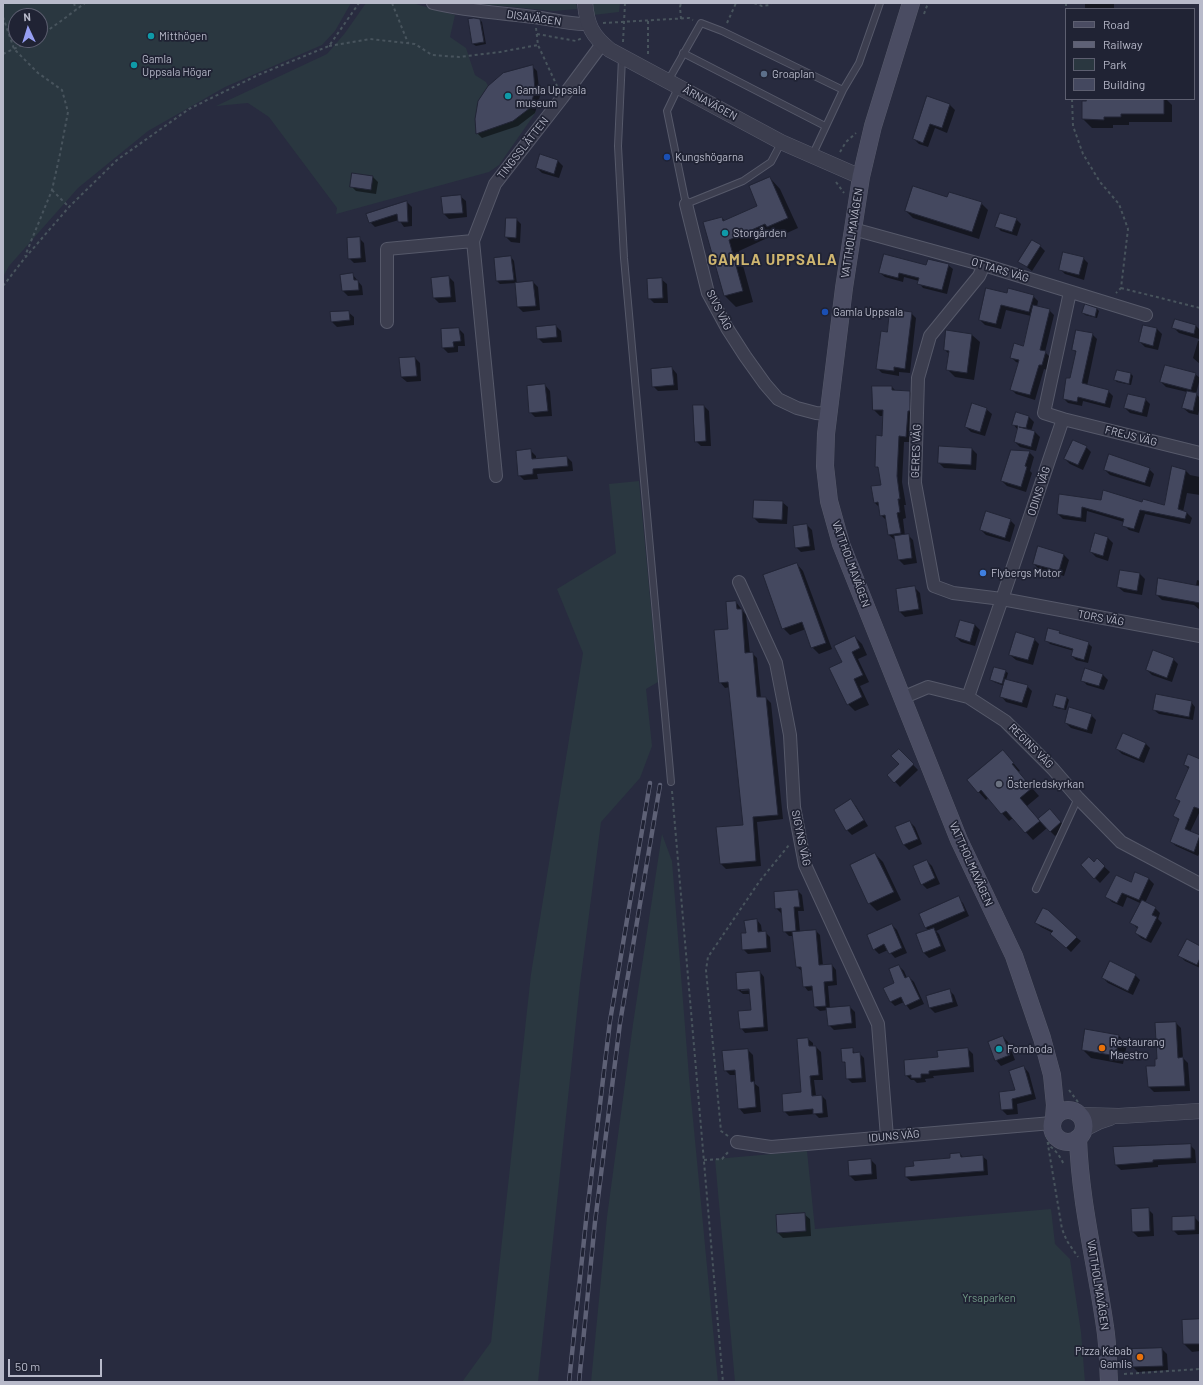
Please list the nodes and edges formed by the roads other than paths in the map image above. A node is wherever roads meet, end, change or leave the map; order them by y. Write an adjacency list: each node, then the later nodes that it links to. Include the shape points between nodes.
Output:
1 (433, 3): 5 (street, DISAVÄGEN, via 579,25)
2 (585, 3): 5 (street, ÄRNAVÄGEN)
3 (880, 3): 10 (lane, via 859,63)
4 (911, 3): 14 (main road, VATTHOLMAVÄGEN, via 873,126)
5 (585, 31): 6 (street, ÄRNAVÄGEN, via 592,33)
6 (602, 44): 8 (street, ÄRNAVÄGEN); 17 (street, TINGSSLÄTTEN, via 495,184)
7 (683, 53): 9 (lane, SIVS VÄG); 10 (lane, SIVS VÄG, via 701,23); 11 (lane)
8 (622, 57): 9 (street, ÄRNAVÄGEN); 31 (lane, via 618,146 624,258)
9 (673, 84): 12 (street, ÄRNAVÄGEN); 15 (lane, SIVS VÄG, via 668,111)
10 (843, 90): 11 (lane)
11 (825, 126): 13 (lane)
12 (781, 142): 13 (street, ÄRNAVÄGEN); 15 (lane, via 771,162 743,181)
13 (812, 156): 14 (street, ÄRNAVÄGEN)
14 (861, 177): 16 (main road, VATTHOLMAVÄGEN)
15 (686, 204): 22 (street, SIVS VÄG, via 708,293 727,328 764,384 778,400 797,408)
16 (853, 229): 18 (street, OTTARS VÄG); 22 (main road, VATTHOLMAVÄGEN)
17 (473, 241): 21 (street, via 387,249); 25 (street, TINGSSLÄTTEN)
18 (984, 265): 19 (street, OTTARS VÄG); 27 (street, GERES VÄG, via 979,276 930,336 918,378 914,483 934,586 953,593)
19 (1070, 292): 20 (street, OTTARS VÄG); 23 (street, via 1044,413)
20 (1146, 315)
21 (387, 322)
22 (828, 414): 30 (main road, VATTHOLMAVÄGEN, via 825,466 830,502 841,544)
23 (1063, 419): 24 (street, FREJS VÄG); 27 (street, ODINS VÄG)
24 (1200, 453)
25 (496, 476)
26 (740, 582): 39 (street, SIGYNS VÄG, via 776,663 790,735 794,807 806,865 878,1024)
27 (1002, 599): 28 (street, TORS VÄG); 29 (street, ODINS VÄG)
28 (1200, 636)
29 (968, 697): 30 (street, REGINS VÄG, via 928,687); 32 (street, REGINS VÄG, via 1005,721)
30 (902, 698): 35 (main road, VATTHOLMAVÄGEN, via 959,840 1014,956)
31 (671, 782)
32 (1078, 798): 33 (street, REGINS VÄG, via 1121,842); 34 (lane)
33 (1200, 884)
34 (1036, 890)
35 (1052, 1075): 37 (main road, VATTHOLMAVÄGEN); 38 (main road, VATTHOLMAVÄGEN, via 1055,1105)
36 (1200, 1111): 37 (street)
37 (1080, 1119): 38 (main road, via 1064,1110 1059,1112); 38 (main road, via 1071,1142); 41 (main road, VATTHOLMAVÄGEN, via 1079,1163)
38 (1052, 1130): 39 (street, IDUNS VÄG); 41 (main road, VATTHOLMAVÄGEN)
39 (888, 1137): 40 (street, IDUNS VÄG, via 771,1147)
40 (737, 1142)
41 (1082, 1189): 42 (main road, VATTHOLMAVÄGEN, via 1106,1329)
42 (1109, 1378)

